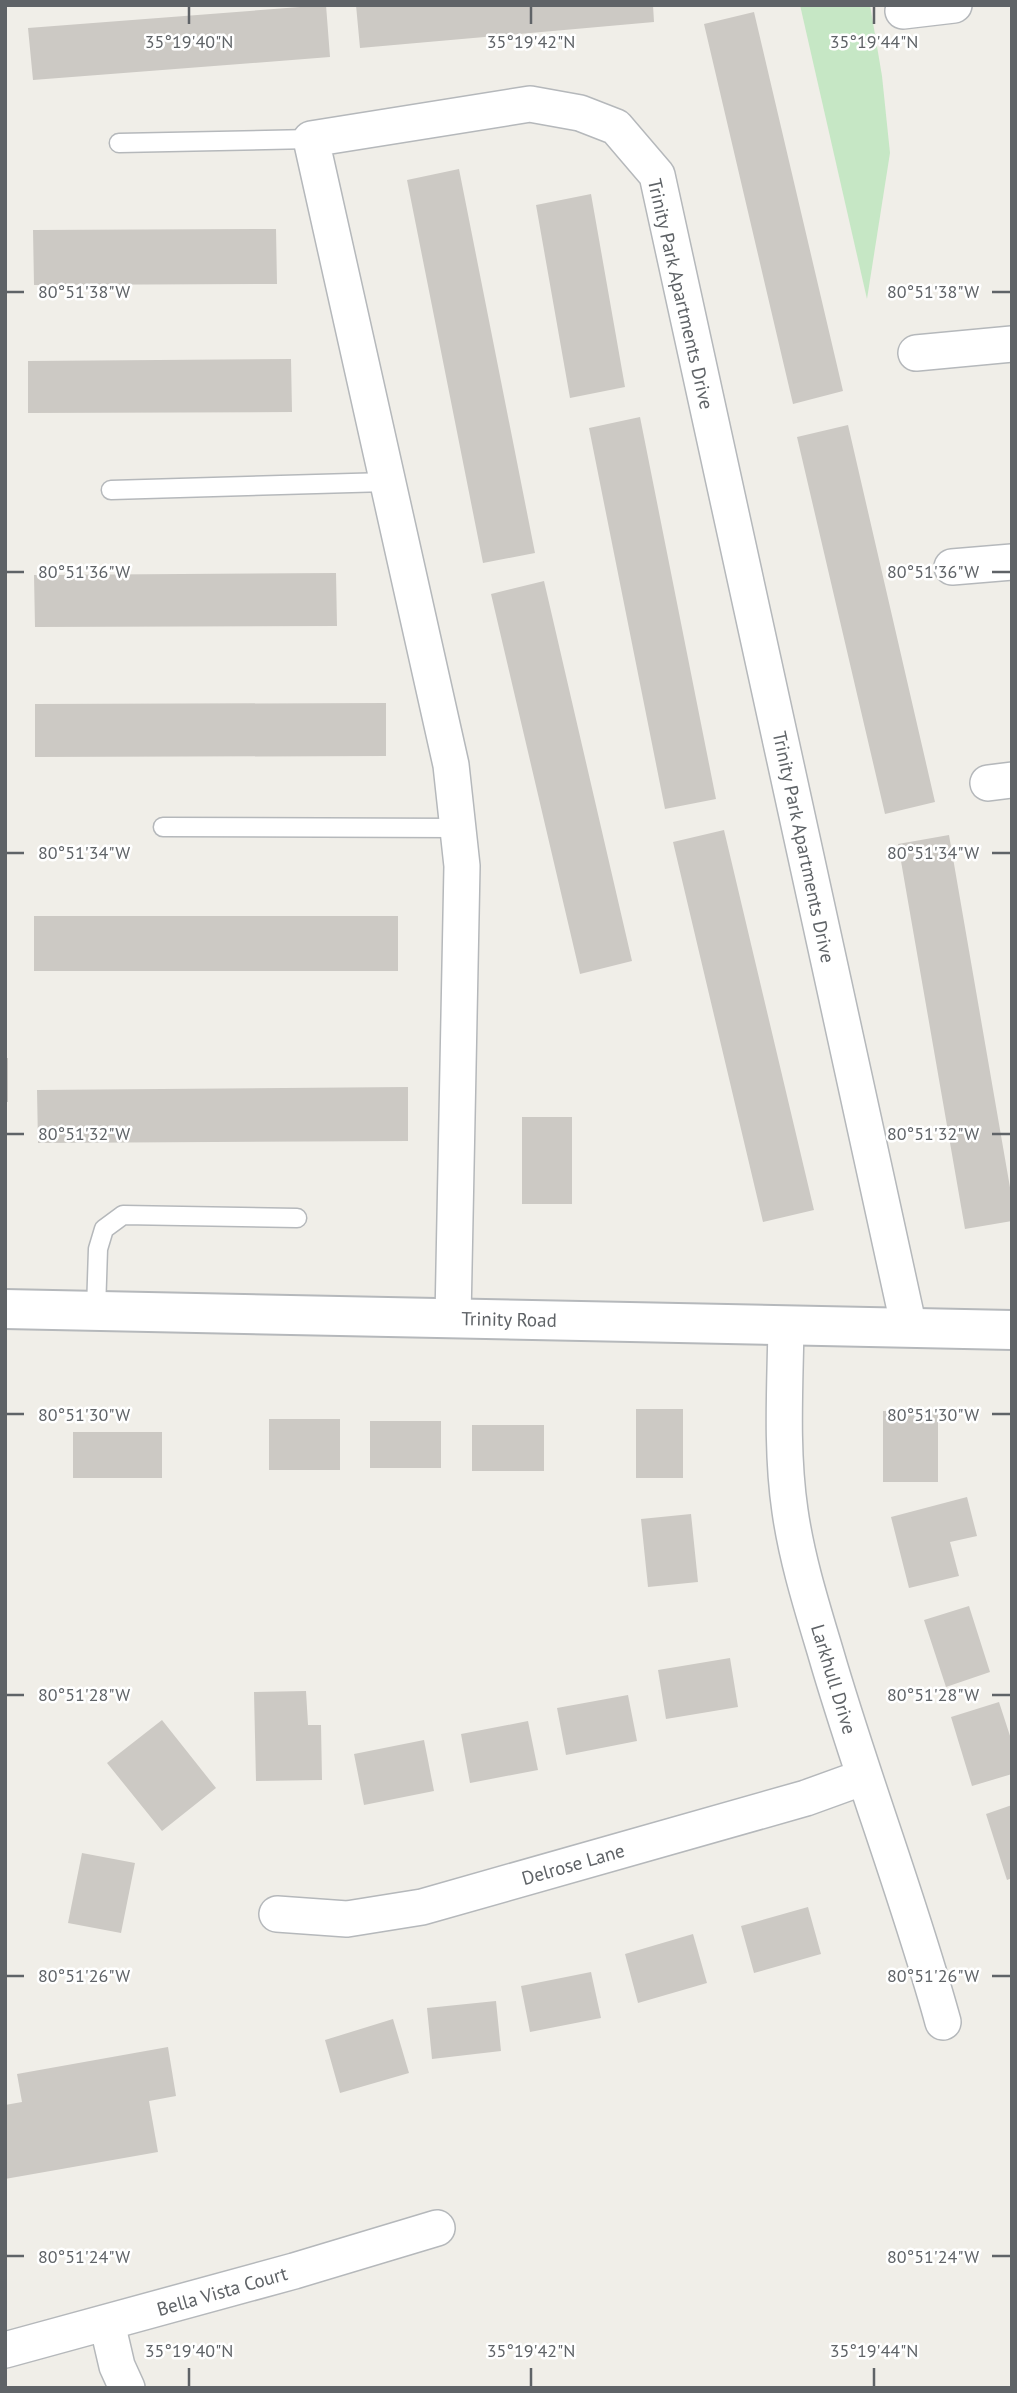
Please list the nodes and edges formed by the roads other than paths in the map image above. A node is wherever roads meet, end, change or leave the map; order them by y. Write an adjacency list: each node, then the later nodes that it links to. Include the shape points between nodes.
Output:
1 (954, 5): 2 (street)
2 (903, 10)
3 (311, 139): 4 (lane); 7 (street); 18 (street, Trinity Park Apartments Drive, via 530,103 580,113 616,127 657,175)
4 (119, 144)
5 (1012, 344): 6 (street)
6 (916, 353)
7 (387, 482): 8 (lane); 12 (street, via 451,765)
8 (111, 489)
9 (1012, 562): 10 (street)
10 (952, 567)
11 (163, 827): 12 (lane)
12 (457, 828): 16 (street, via 462,866)
13 (297, 1217): 15 (lane, via 123,1215 104,1229 98,1249)
14 (5, 1309): 15 (street, Trinity Road)
15 (96, 1311): 16 (street, Trinity Road)
16 (453, 1318): 17 (street, Trinity Road)
17 (786, 1326): 18 (street, Trinity Road); 20 (street, Larkhull Drive, via 789,1508 798,1558)
18 (909, 1328): 19 (street, Trinity Road)
19 (1012, 1330)
20 (864, 1777): 21 (street, Delrose Lane, via 806,1798 422,1907 347,1919); 22 (street, Larkhull Drive, via 920,1938)
21 (277, 1914)
22 (943, 2022)
23 (437, 2228): 24 (street, Bella Vista Court)
24 (107, 2323): 25 (street, Bella Vista Court); 26 (street)
25 (5, 2350)
26 (127, 2388)

